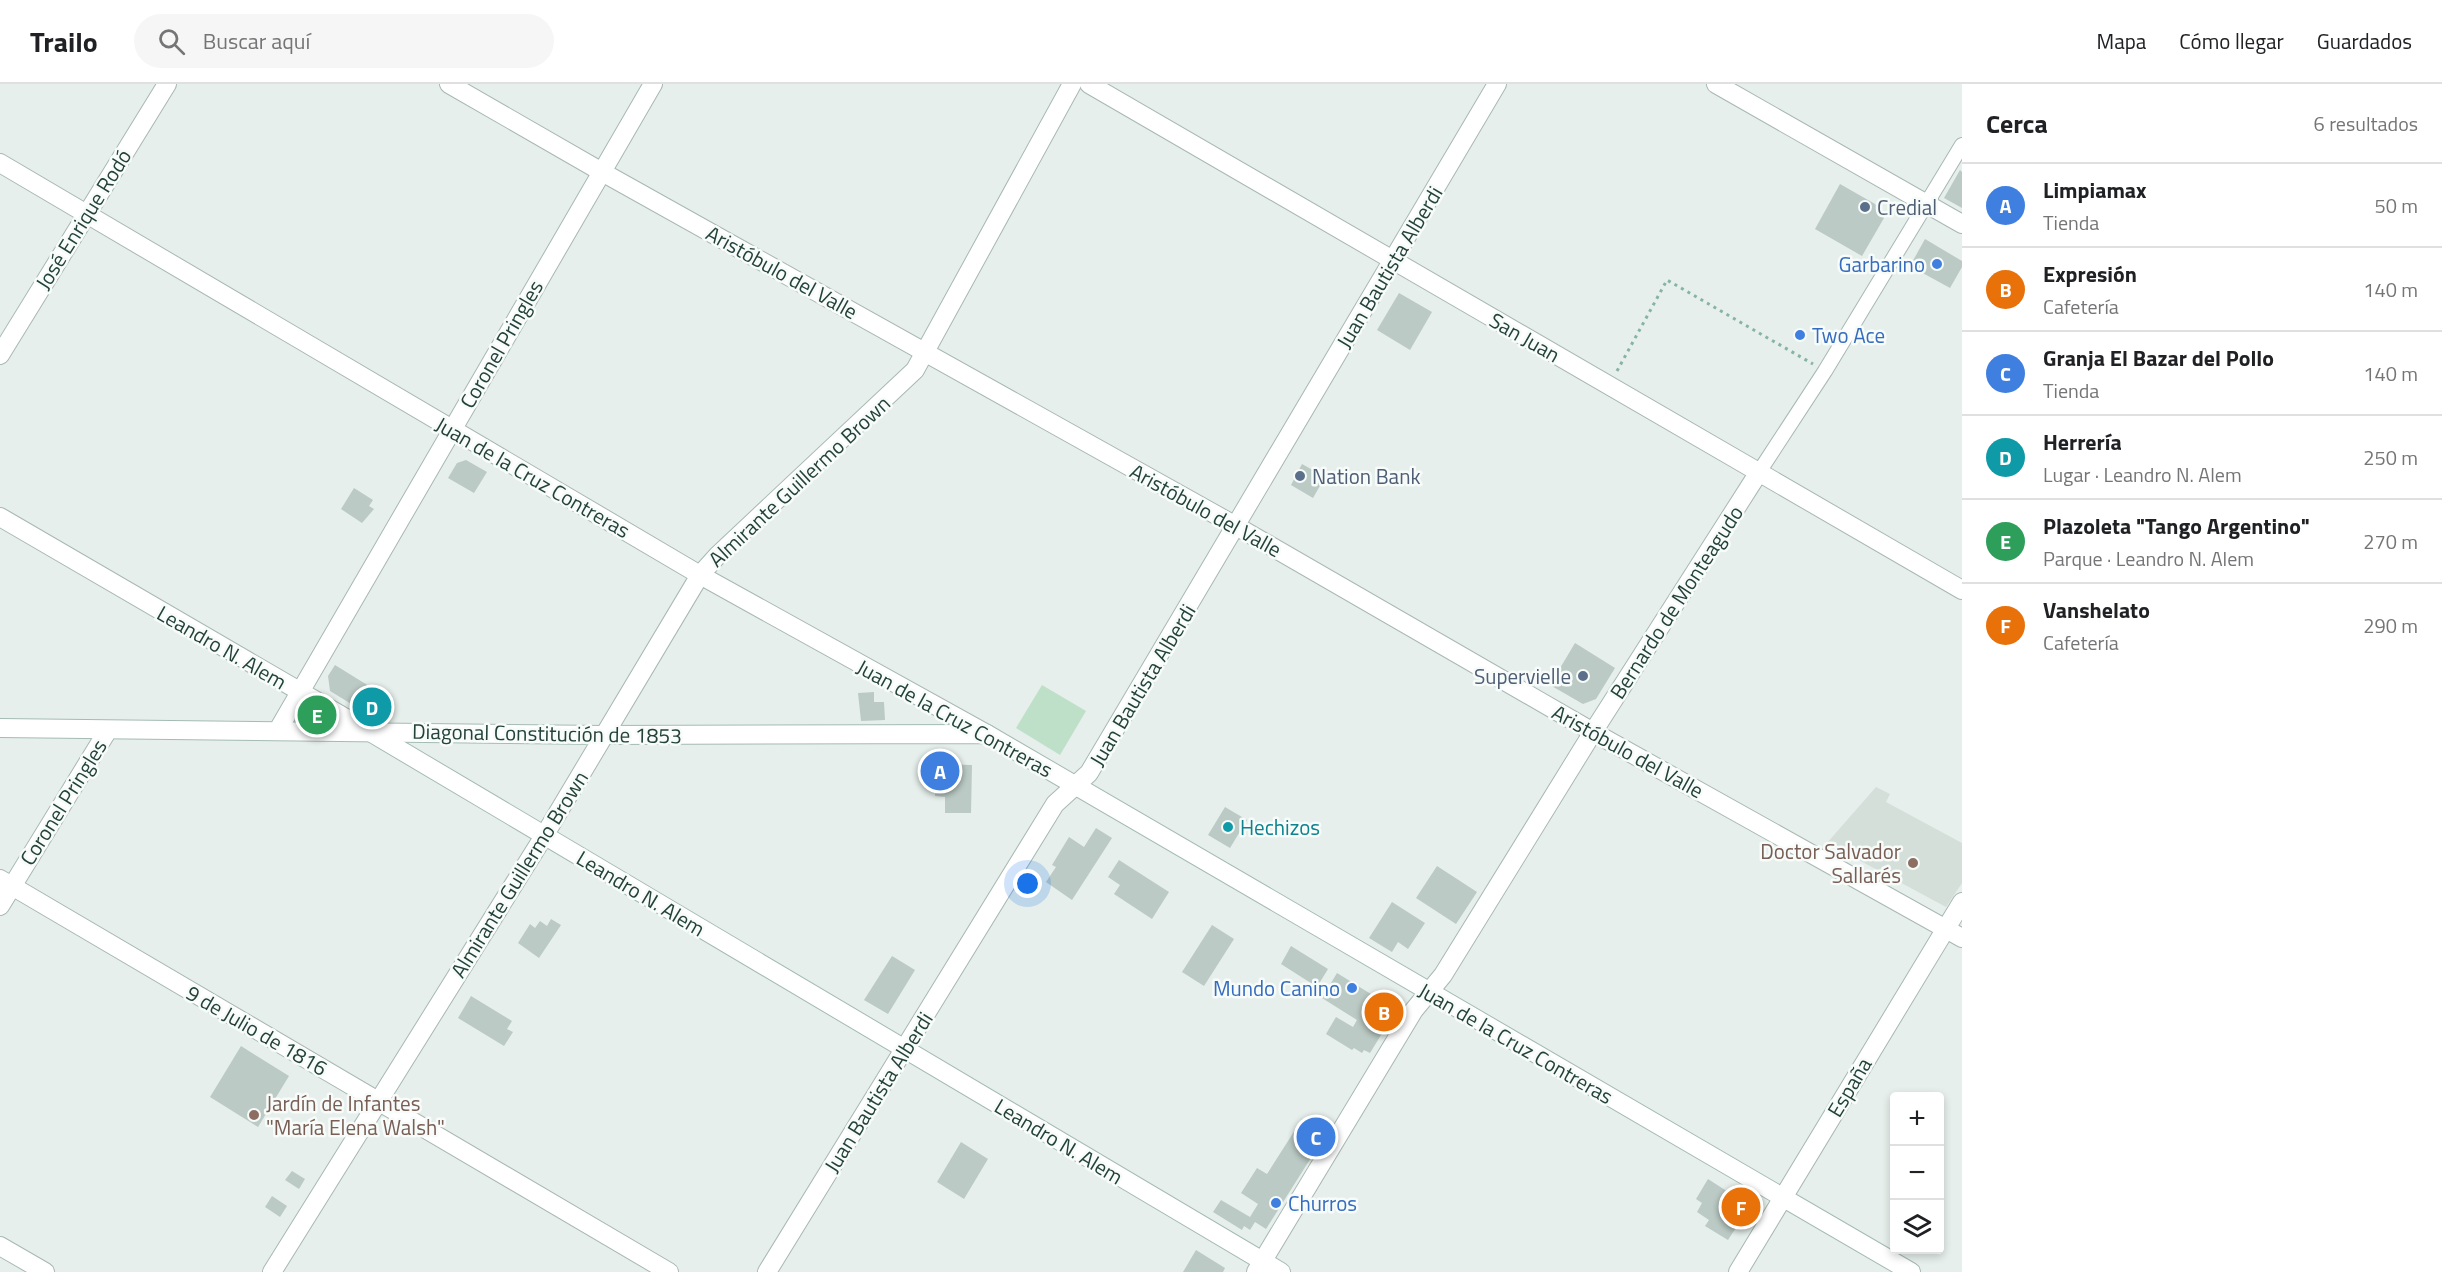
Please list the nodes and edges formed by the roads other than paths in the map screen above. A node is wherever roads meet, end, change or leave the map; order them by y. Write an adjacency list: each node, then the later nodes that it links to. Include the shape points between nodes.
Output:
1 (167, 84): 12 (street, José Enrique Rodó)
2 (449, 84): 10 (street, Aristóbulo del Valle)
3 (653, 84): 10 (street, Coronel Pringles)
4 (1072, 84): 15 (street, Almirante Guillermo Brown)
5 (1089, 84): 14 (street, San Juan)
6 (1497, 84): 14 (street, Juan Bautista Alberdi)
7 (1716, 84): 11 (street)
8 (1962, 145): 11 (street, Bernardo de Monteagudo)
9 (0, 163): 12 (street, Juan de la Cruz Contreras)
10 (602, 172): 15 (street, Aristóbulo del Valle); 17 (street, Coronel Pringles)
11 (1927, 204): 13 (street); 18 (street, Bernardo de Monteagudo)
12 (86, 213): 16 (street, José Enrique Rodó); 17 (street, Juan de la Cruz Contreras)
13 (1962, 224)
14 (1393, 262): 18 (street, San Juan); 20 (street, Juan Bautista Alberdi)
15 (926, 352): 20 (street, Aristóbulo del Valle); 21 (street, Almirante Guillermo Brown, via 904,382)
16 (0, 356)
17 (452, 429): 21 (street, Juan de la Cruz Contreras); 23 (street, Coronel Pringles)
18 (1759, 472): 22 (street, San Juan); 28 (street, Bernardo de Monteagudo)
19 (0, 517): 23 (street, Leandro N. Alem)
20 (1236, 526): 28 (street, Aristóbulo del Valle); 31 (street, Juan Bautista Alberdi, via 1089,773)
21 (700, 575): 29 (street, Juan de la Cruz Contreras); 30 (street, Almirante Guillermo Brown)
22 (1962, 590)
23 (301, 692): 26 (street, Coronel Pringles); 27 (street, Leandro N. Alem)
24 (0, 728): 25 (street, Diagonal Constitución de 1853)
25 (108, 730): 26 (street, Diagonal Constitución de 1853); 33 (street, Coronel Pringles)
26 (278, 730): 27 (street, Diagonal Constitución de 1853)
27 (368, 731): 30 (street, Diagonal Constitución de 1853); 32 (street, Leandro N. Alem)
28 (1593, 732): 36 (street, Aristóbulo del Valle); 38 (street, Bernardo de Monteagudo)
29 (987, 734): 30 (street, Diagonal Constitución de 1853); 31 (street, Juan de la Cruz Contreras)
30 (604, 735): 32 (street, Almirante Guillermo Brown)
31 (1075, 786): 38 (street, Juan de la Cruz Contreras); 39 (street, Juan Bautista Alberdi, via 1055,804)
32 (544, 836): 39 (street, Leandro N. Alem); 40 (street, Almirante Guillermo Brown)
33 (6, 883): 35 (street, Coronel Pringles); 40 (street, 9 de Julio de 1816)
34 (1962, 902): 36 (street, España)
35 (0, 906)
36 (1946, 929): 37 (street, Aristóbulo del Valle); 41 (street, España)
37 (1962, 938)
38 (1429, 992): 41 (street, Juan de la Cruz Contreras); 43 (street, Bernardo de Monteagudo, via 1414,1010)
39 (904, 1049): 43 (street, Leandro N. Alem); 47 (street, Juan Bautista Alberdi)
40 (378, 1101): 45 (street, Almirante Guillermo Brown); 46 (street, 9 de Julio de 1816)
41 (1782, 1197): 49 (street, España); 50 (street, Juan de la Cruz Contreras)
42 (0, 1246): 44 (street)
43 (1260, 1267): 48 (street, Leandro N. Alem)
44 (45, 1272)
45 (272, 1272)
46 (669, 1272)
47 (767, 1272)
48 (1281, 1272)
49 (1738, 1272)
50 (1911, 1272)

